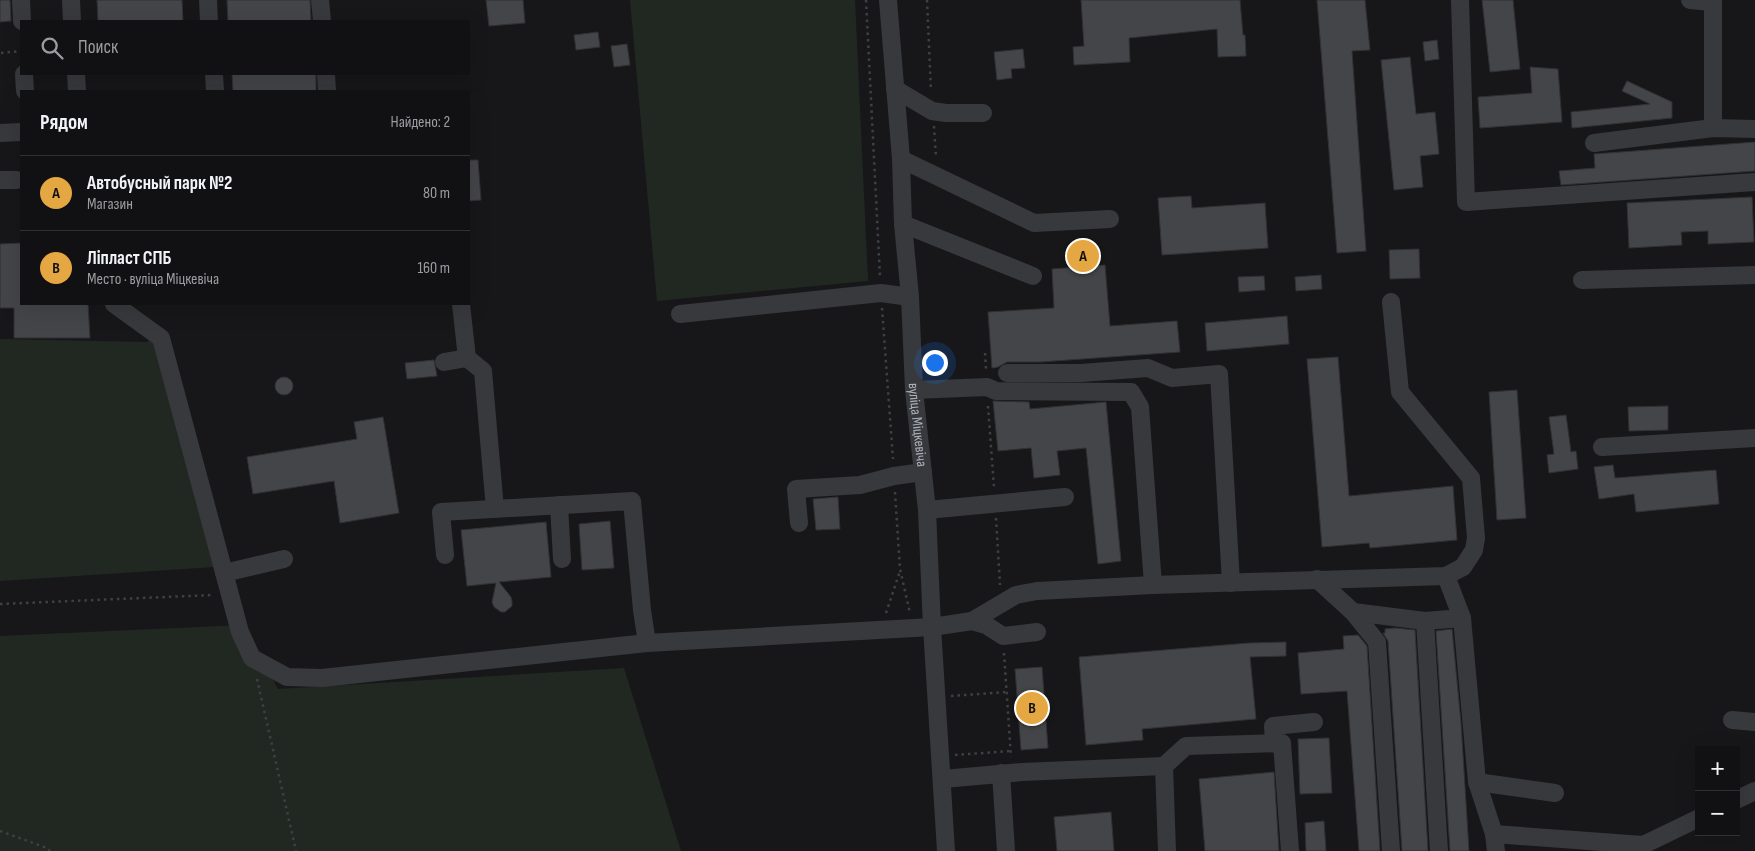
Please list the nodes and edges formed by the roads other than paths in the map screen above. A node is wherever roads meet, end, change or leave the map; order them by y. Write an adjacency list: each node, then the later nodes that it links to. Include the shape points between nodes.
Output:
1 (21, 0): 8 (street)
2 (71, 0): 9 (street)
3 (208, 0): 10 (street)
4 (320, 0): 11 (street)
5 (888, 0): 16 (street, вуліца Міцкевіча)
6 (1460, 0): 28 (street, via 1466,202)
7 (1690, 0): 22 (street, via 1713,2)
8 (22, 20)
9 (72, 20)
10 (210, 20)
11 (322, 20)
12 (24, 75): 17 (street)
13 (76, 75): 18 (street)
14 (214, 75): 19 (street)
15 (326, 75): 20 (street)
16 (895, 89): 21 (street, via 932,111); 27 (street, вуліца Міцкевіча)
17 (25, 90)
18 (76, 90)
19 (215, 90)
20 (327, 90)
21 (983, 113)
22 (1713, 128): 23 (street); 26 (street)
23 (1755, 129)
24 (20, 132): 25 (street)
25 (0, 133)
26 (1594, 143)
27 (901, 159): 29 (street, via 1034,223); 30 (street, вуліца Міцкевіча)
28 (1755, 182)
29 (1110, 219)
30 (903, 224): 32 (street); 34 (street, вуліца Міцкевіча)
31 (1755, 275): 33 (street)
32 (1033, 276)
33 (1582, 280)
34 (910, 297): 38 (street, via 881,293); 42 (street, вуліца Міцкевіча)
35 (1391, 302): 55 (street, via 1400,392 1471,478 1474,550 1463,568)
36 (115, 305): 54 (street, via 161,338)
37 (461, 305): 39 (street)
38 (680, 314)
39 (467, 358): 40 (street); 48 (street, via 483,371)
40 (444, 362)
41 (1006, 373): 57 (street, via 1080,373 1148,368 1172,378 1219,374)
42 (914, 390): 45 (street, вуліца Міцкевіча); 58 (street, via 987,387 996,391 1131,392 1140,407)
43 (1755, 438): 44 (street)
44 (1602, 447)
45 (923, 472): 49 (street, вуліца Міцкевіча); 50 (street, via 860,485 796,489)
46 (1064, 498): 49 (street)
47 (559, 505): 48 (street); 53 (street); 65 (street, via 632,501)
48 (495, 509): 51 (street, via 441,512)
49 (927, 510): 63 (street, вуліца Міцкевіча)
50 (798, 523)
51 (446, 555)
52 (284, 559): 54 (street)
53 (562, 559)
54 (224, 573): 65 (street, via 240,632 252,658 287,677 322,678)
55 (1446, 576): 56 (street); 60 (street)
56 (1317, 579): 57 (street); 59 (street)
57 (1231, 583): 58 (street)
58 (1153, 585): 61 (street, via 1016,595)
59 (1353, 612): 62 (street); 83 (street, via 1377,642)
60 (1462, 618): 62 (street); 73 (street)
61 (972, 621): 63 (street); 64 (street, via 1003,636)
62 (1425, 621): 84 (street)
63 (932, 627): 65 (street); 72 (street, вуліца Міцкевіча)
64 (1037, 632)
65 (647, 643)
66 (1732, 720): 68 (street)
67 (1314, 722): 69 (street, via 1273,726)
68 (1755, 722)
69 (1274, 743): 70 (street, via 1186,746); 82 (street, via 1282,743)
70 (1164, 766): 71 (street); 81 (street)
71 (1006, 773): 72 (street); 80 (street)
72 (943, 780): 79 (street, вуліца Міцкевіча)
73 (1476, 782): 75 (street); 78 (street)
74 (1755, 790): 76 (street)
75 (1555, 793)
76 (1740, 798)
77 (1695, 820): 78 (street, via 1643,845)
78 (1495, 843)
79 (946, 851)
80 (1006, 851)
81 (1167, 851)
82 (1290, 851)
83 (1391, 851)
84 (1439, 851)

